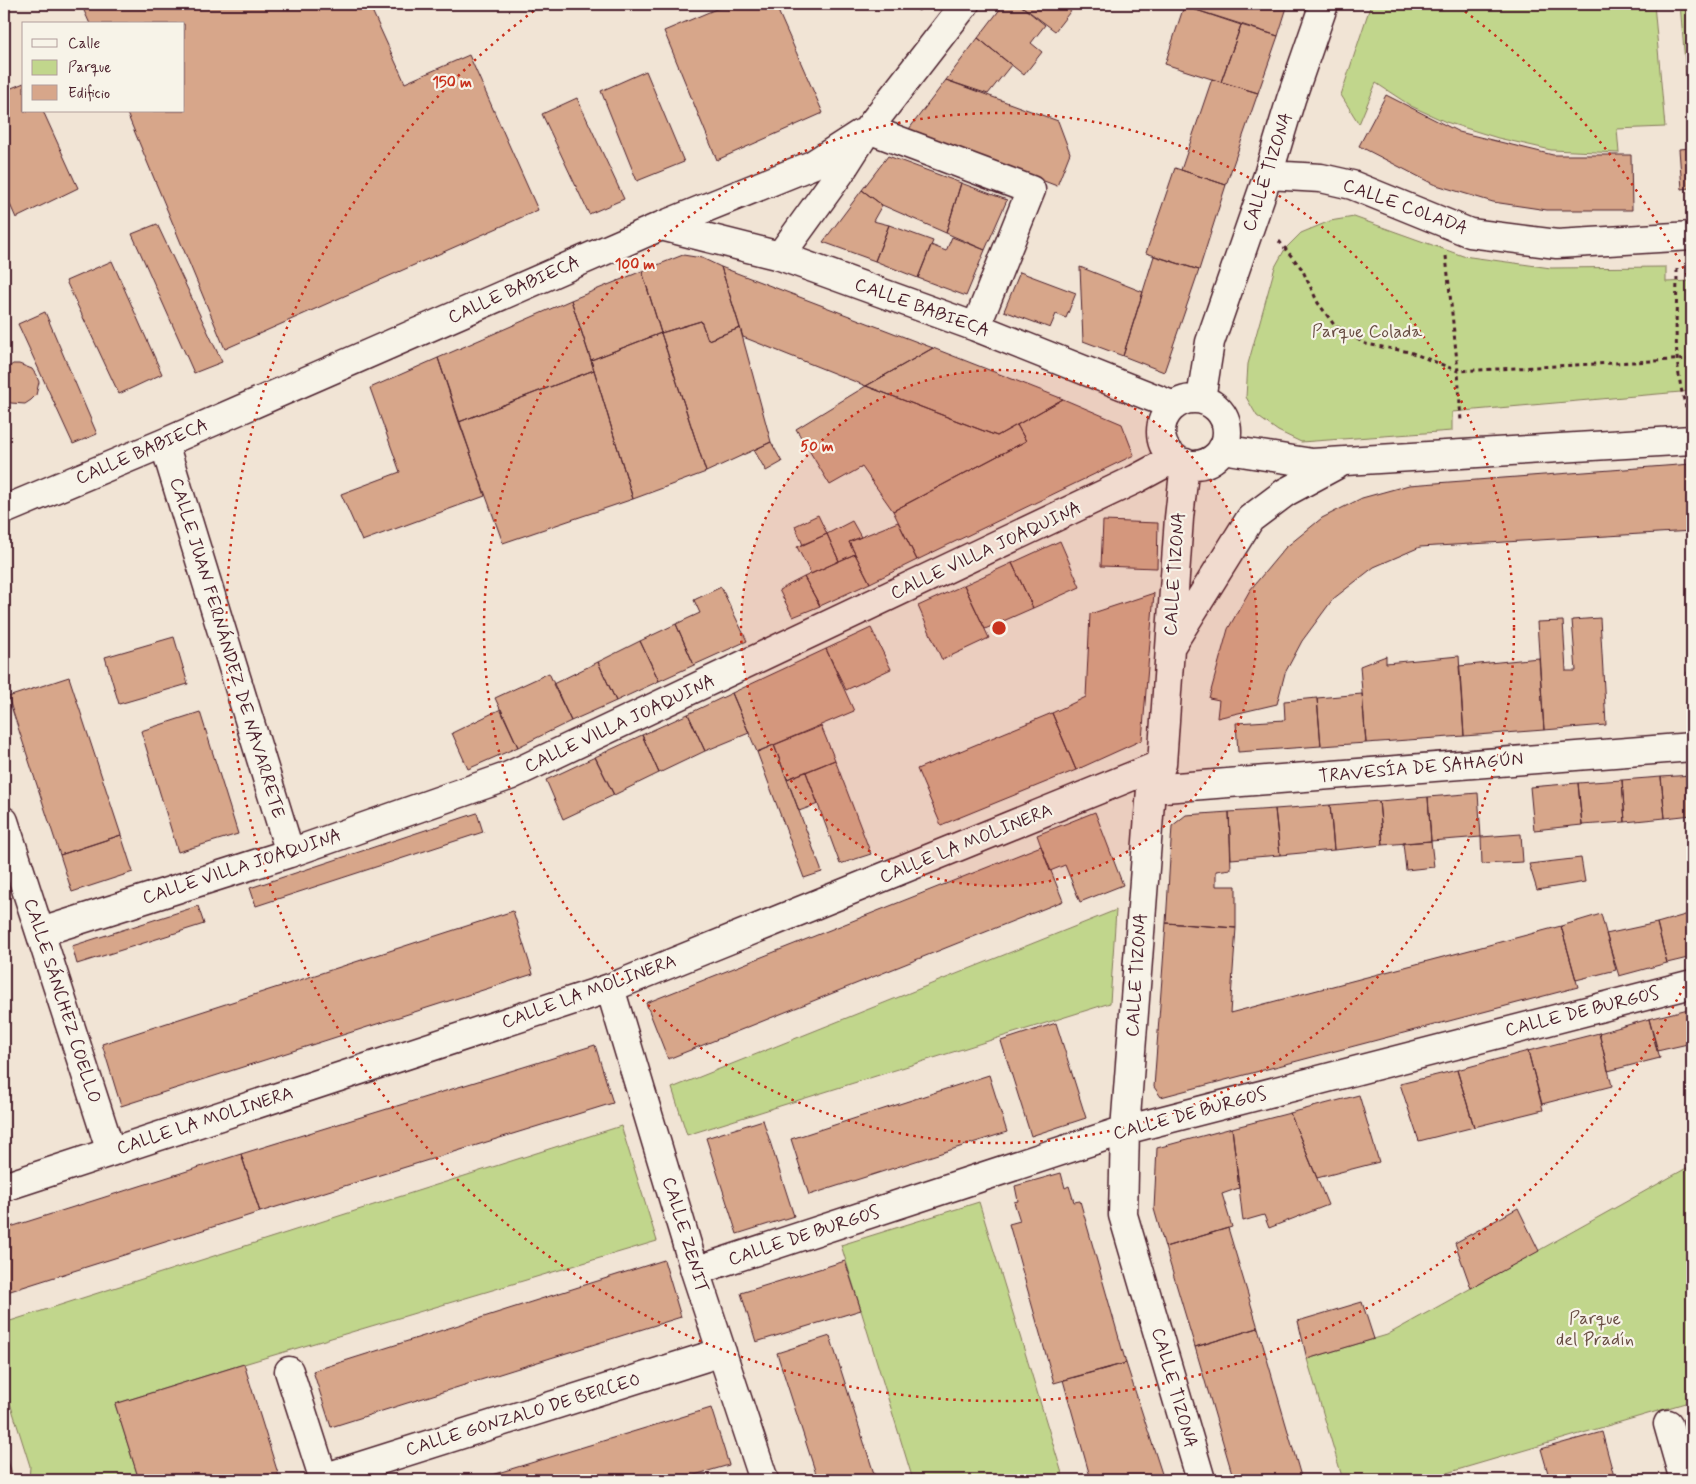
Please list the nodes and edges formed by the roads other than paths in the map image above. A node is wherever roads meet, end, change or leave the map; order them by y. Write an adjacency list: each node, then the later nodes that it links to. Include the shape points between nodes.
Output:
1 (965, 4): 3 (street)
2 (1324, 4): 4 (street, CALLE TIZONA)
3 (868, 129): 5 (street, via 812,165); 7 (street); 8 (street, via 1031,190)
4 (1268, 175): 6 (street, CALLE COLADA, via 1321,178 1352,185 1470,233 1557,244); 9 (street, CALLE TIZONA, via 1210,342)
5 (661, 226): 7 (street, CALLE BABIECA); 12 (street, CALLE BABIECA)
6 (1692, 236)
7 (780, 256): 8 (street, CALLE BABIECA)
8 (976, 327): 10 (street, CALLE BABIECA)
9 (1201, 399): 10 (street, via 1191,399); 13 (street, via 1216,408 1226,421 1227,432)
10 (1174, 406): 14 (street, via 1165,415 1161,435 1164,445)
11 (1692, 440): 15 (street)
12 (164, 443): 16 (street, CALLE BABIECA); 22 (street, CALLE JUAN FERNÁNDEZ DE NAVARRETE)
13 (1222, 449): 14 (street, via 1211,460 1200,464); 15 (street, via 1312,463)
14 (1180, 460): 17 (street, CALLE TIZONA); 22 (street, CALLE VILLA JOAQUINA, via 509,776)
15 (1341, 462): 17 (street, via 1286,492 1250,519)
16 (4, 510)
17 (1170, 648): 19 (street, CALLE TIZONA)
18 (1692, 747): 20 (street, TRAVESÍA DE SAHAGÚN)
19 (1162, 764): 20 (street, CALLE TIZONA); 26 (street, CALLE LA MOLINERA)
20 (1151, 790): 27 (street, CALLE TIZONA)
21 (4, 821): 23 (street, CALLE SÁNCHEZ COELLO)
22 (290, 853): 24 (street, CALLE VILLA JOAQUINA)
23 (11, 871): 24 (street, CALLE SÁNCHEZ COELLO)
24 (41, 932): 28 (street, CALLE SÁNCHEZ COELLO)
25 (1692, 984): 27 (street, CALLE DE BURGOS)
26 (610, 988): 28 (street, CALLE LA MOLINERA); 30 (street, CALLE ZENIT)
27 (1125, 1130): 30 (street, CALLE DE BURGOS); 36 (street, CALLE TIZONA, via 1123,1215)
28 (111, 1152): 29 (street, CALLE LA MOLINERA)
29 (4, 1187)
30 (695, 1271): 31 (street, CALLE ZENIT)
31 (722, 1352): 34 (street, CALLE GONZALO DE BERCEO); 35 (street, CALLE ZENIT)
32 (289, 1371): 34 (street, CALLE GONZALO DE BERCEO)
33 (1668, 1424): 37 (street)
34 (324, 1479)
35 (764, 1480)
36 (1201, 1480)
37 (1684, 1480)

